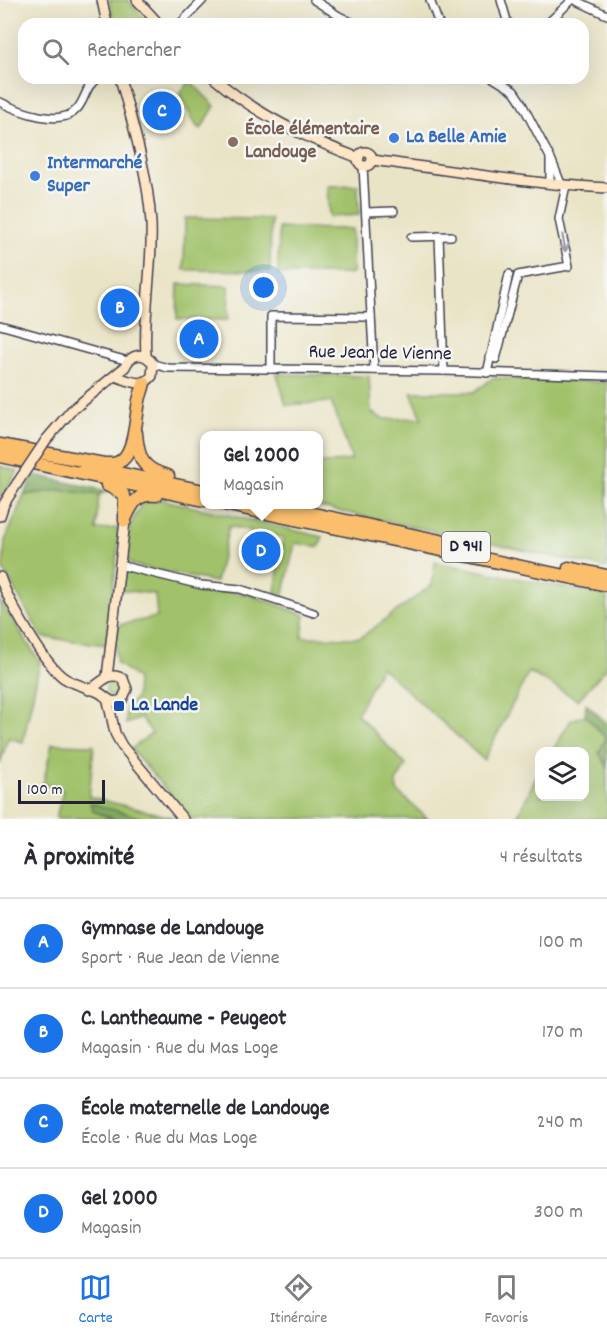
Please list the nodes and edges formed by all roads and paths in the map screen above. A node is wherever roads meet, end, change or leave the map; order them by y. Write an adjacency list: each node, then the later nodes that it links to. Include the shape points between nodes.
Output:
1 (102, 0): 9 (main road)
2 (137, 0): 10 (main road)
3 (203, 0): 11 (street)
4 (314, 0): 12 (street)
5 (430, 0): 13 (street)
6 (501, 0): 14 (street)
7 (573, 0): 8 (street); 15 (street)
8 (607, 15)
9 (106, 18)
10 (154, 18)
11 (186, 18)
12 (343, 18)
13 (437, 18)
14 (506, 18)
15 (552, 18)
16 (90, 84): 20 (street, via 77,109 65,117 35,116)
17 (121, 84): 34 (main road, via 151,221)
18 (222, 84): 22 (main road, via 281,123)
19 (503, 84): 21 (street, via 514,91)
20 (0, 102)
21 (550, 156): 23 (street); 24 (street)
22 (361, 162): 23 (main road, via 370,165 372,160); 27 (street)
23 (550, 184): 24 (main road)
24 (564, 186): 25 (main road); 36 (street, one-way to 36, via 560,219 569,266 518,275 496,359)
25 (607, 188)
26 (394, 211): 27 (street)
27 (366, 212): 32 (street)
28 (439, 236): 29 (street); 30 (street); 41 (street)
29 (451, 236)
30 (411, 237)
31 (509, 274): 36 (street)
32 (370, 317): 39 (street, via 271,316); 40 (street)
33 (0, 325): 37 (street)
34 (144, 337): 35 (main road); 37 (main road)
35 (146, 356): 37 (main road); 38 (main road)
36 (490, 357): 42 (street)
37 (130, 361): 43 (main road); 45 (main road, via 126,374)
38 (153, 369): 39 (street, Rue Jean de Vienne); 45 (main road, via 149,380)
39 (271, 369): 40 (street, Rue Jean de Vienne)
40 (374, 370): 41 (street, Rue Jean de Vienne)
41 (444, 371): 42 (street, Rue Jean de Vienne)
42 (487, 373): 44 (street, Rue Jean de Vienne)
43 (115, 376): 45 (main road); 56 (main road, bridge, via 72,411 46,440)
44 (607, 376)
45 (136, 382): 46 (highway)
46 (136, 426): 47 (highway, via 128,452 115,464); 50 (highway, via 140,456 150,471)
47 (0, 446): 51 (highway)
48 (0, 456): 49 (highway)
49 (54, 468): 52 (highway); 57 (highway, via 118,489 125,499)
50 (200, 485)
51 (200, 496)
52 (200, 497)
53 (200, 497): 57 (highway, via 178,499 145,494 132,503)
54 (248, 509): 61 (highway, D 941)
55 (290, 509): 59 (highway, D 941)
56 (0, 516)
57 (125, 521): 58 (main road)
58 (119, 565): 62 (street, via 201,585 240,589); 63 (main road)
59 (607, 576)
60 (0, 577): 63 (main road, via 48,663 65,678 89,690)
61 (607, 585)
62 (315, 613)
63 (109, 689): 64 (main road, via 112,724 122,746)
64 (183, 819)

